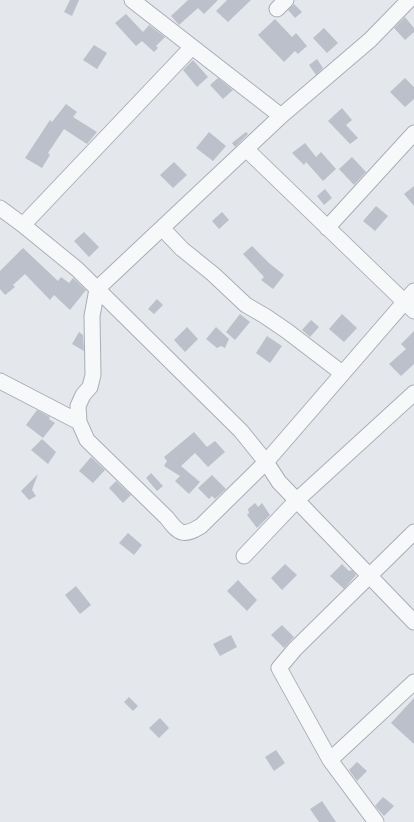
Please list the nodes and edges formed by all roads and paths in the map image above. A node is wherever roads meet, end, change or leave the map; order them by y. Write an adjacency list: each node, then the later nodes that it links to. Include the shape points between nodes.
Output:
1 (132, 0): 3 (street)
2 (409, 0): 4 (street, via 370,40)
3 (192, 47): 4 (street); 8 (street)
4 (281, 116): 6 (street)
5 (414, 133): 10 (street)
6 (246, 149): 9 (street); 10 (street)
7 (0, 208): 8 (street)
8 (23, 225): 11 (street, via 77,268)
9 (162, 228): 11 (street); 13 (street, via 246,305)
10 (327, 228): 12 (street)
11 (97, 289): 16 (street, via 92,316 93,375 90,387 78,406); 17 (street, via 241,431)
12 (411, 301): 13 (street)
13 (342, 373): 17 (street)
14 (0, 381): 16 (street)
15 (414, 393): 18 (street)
16 (79, 422): 17 (street, via 87,440 167,518 176,530 185,533 201,526)
17 (266, 462): 18 (street, via 279,482)
18 (297, 500): 20 (street); 21 (street)
19 (414, 532): 21 (street)
20 (244, 556)
21 (369, 576): 22 (street); 24 (street, via 279,668)
22 (414, 622)
23 (414, 682): 24 (street)
24 (330, 760): 25 (street)
25 (376, 822)

